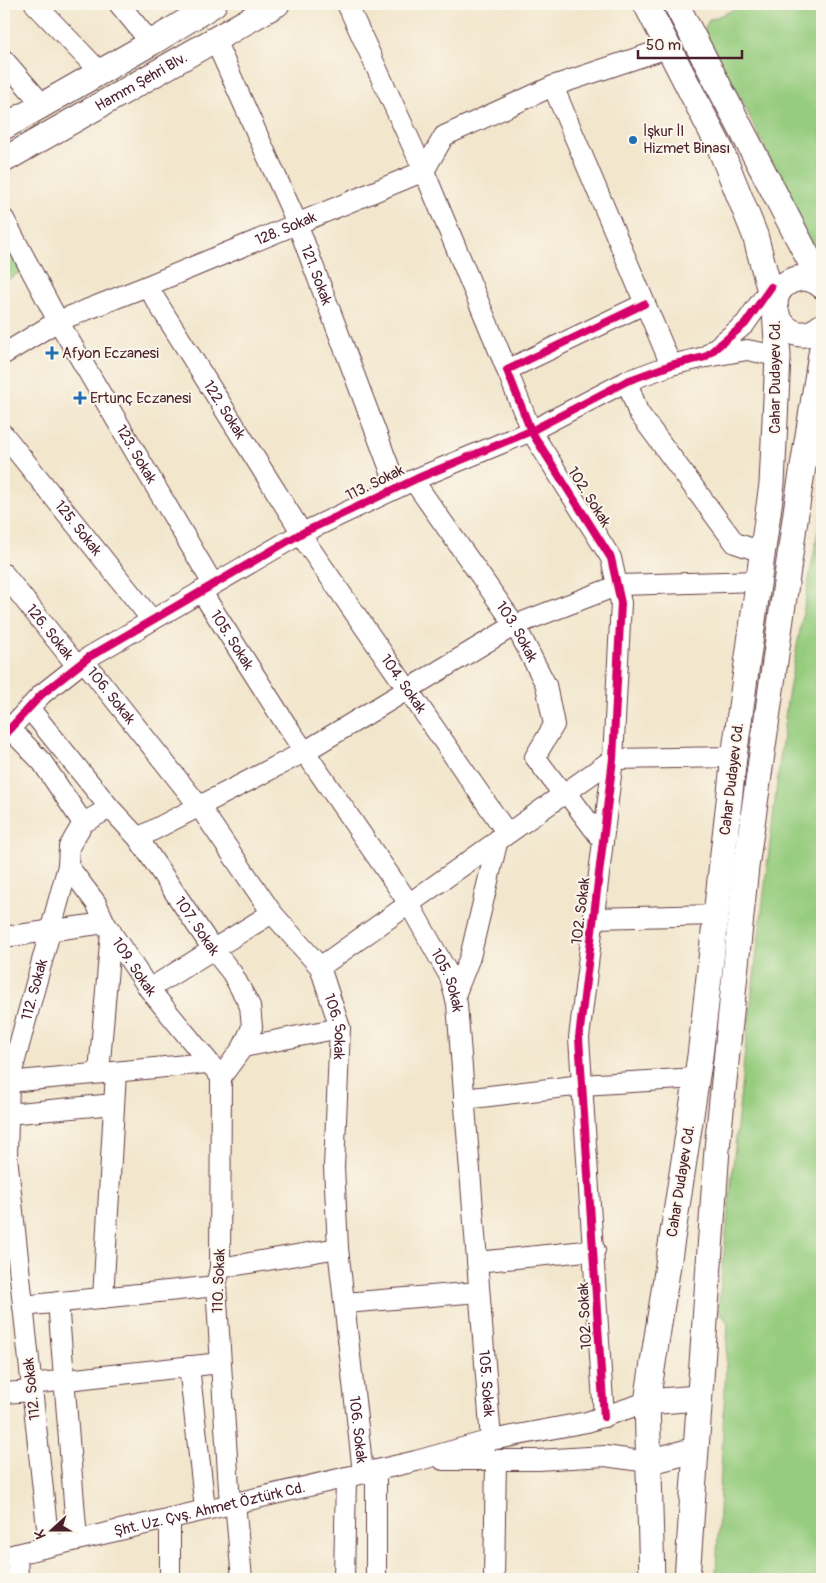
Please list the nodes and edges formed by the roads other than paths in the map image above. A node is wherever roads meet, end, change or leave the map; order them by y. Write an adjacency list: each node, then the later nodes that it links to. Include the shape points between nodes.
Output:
1 (35, 4): 12 (street)
2 (120, 4): 9 (street)
3 (214, 4): 9 (main road, Hamm Şehri Blv.)
4 (277, 4): 8 (main road, Hamm Şehri Blv.)
5 (347, 4): 17 (street, 102. Sokak)
6 (646, 4): 10 (main road, Cahar Dudayev Cd.)
7 (676, 4): 20 (main road)
8 (215, 40): 16 (main road, Hamm Şehri Blv.); 19 (street, 121. Sokak)
9 (151, 43): 12 (main road, Hamm Şehri Blv.)
10 (670, 47): 13 (street); 22 (main road, Cahar Dudayev Cd., via 720,148 755,235)
11 (4, 60): 14 (street)
12 (99, 71): 14 (main road, Hamm Şehri Blv.)
13 (553, 86): 17 (street, via 444,136); 23 (street)
14 (42, 104): 15 (main road, Hamm Şehri Blv.)
15 (4, 127)
16 (4, 160)
17 (424, 171): 19 (street, 128. Sokak); 31 (street, 102. Sokak)
18 (4, 219): 24 (street, 123. Sokak)
19 (297, 223): 21 (street, 128. Sokak); 35 (street, 121. Sokak)
20 (822, 285): 22 (main road, via 809,279 792,280)
21 (147, 286): 24 (street, 128. Sokak); 36 (street, 122. Sokak)
22 (773, 298): 25 (main road, via 782,325 797,333 814,332); 28 (main road, Cahar Dudayev Cd.); 29 (street, 113. Sokak)
23 (644, 304): 30 (street); 31 (street)
24 (58, 321): 27 (street, 128. Sokak); 41 (street, 123. Sokak)
25 (822, 326)
26 (822, 348): 95 (main road, Cahar Dudayev Cd., via 746,867 717,1150)
27 (4, 354)
28 (778, 356): 29 (street, 113. Sokak, via 747,350); 37 (main road, Cahar Dudayev Cd., via 772,484)
29 (705, 357): 30 (street, 113. Sokak)
30 (671, 365): 32 (street, 113. Sokak)
31 (507, 370): 33 (street, 102. Sokak)
32 (627, 381): 33 (street, 113. Sokak); 37 (street, via 638,412 735,543)
33 (531, 431): 35 (street, 113. Sokak); 40 (street, 102. Sokak, via 611,558)
34 (4, 435): 42 (street, 125. Sokak)
35 (405, 484): 36 (street, 113. Sokak); 43 (street, 103. Sokak)
36 (301, 534): 41 (street, 113. Sokak); 45 (street, 104. Sokak)
37 (762, 552): 39 (main road, Cahar Dudayev Cd.)
38 (4, 574): 44 (street, 126. Sokak)
39 (759, 581): 40 (street); 49 (main road, Cahar Dudayev Cd.)
40 (619, 585): 43 (street); 50 (street, 102. Sokak, via 621,603)
41 (207, 587): 42 (street, 113. Sokak); 48 (street, 105. Sokak)
42 (152, 620): 44 (street, 113. Sokak)
43 (515, 625): 45 (street); 51 (street, 103. Sokak, via 546,685 554,725 536,757)
44 (80, 663): 46 (street, 113. Sokak); 52 (street, 106. Sokak)
45 (410, 690): 48 (street); 55 (street, 104. Sokak)
46 (29, 708): 47 (street, 113. Sokak); 53 (street, 107. Sokak)
47 (7, 732): 54 (street, via 42,762)
48 (304, 752): 52 (street); 59 (street, 105. Sokak)
49 (734, 757): 50 (street); 61 (main road, Cahar Dudayev Cd.)
50 (613, 759): 51 (street); 57 (street, 102. Sokak)
51 (565, 793): 55 (street); 57 (street)
52 (199, 806): 56 (street); 60 (street, 106. Sokak)
53 (110, 808): 54 (street); 56 (street, 107. Sokak)
54 (83, 823): 58 (street, 112. Sokak, via 70,846)
55 (502, 836): 59 (street); 69 (street, via 470,957)
56 (138, 838): 66 (street, 107. Sokak)
57 (604, 841): 62 (street, 102. Sokak)
58 (68, 866): 63 (street, 109. Sokak, via 96,903); 64 (street, 112. Sokak)
59 (408, 902): 67 (street); 69 (street, 105. Sokak, via 450,977)
60 (272, 913): 66 (street); 67 (street, 106. Sokak)
61 (716, 915): 62 (street); 74 (main road, Cahar Dudayev Cd.)
62 (595, 918): 76 (street, 102. Sokak, via 579,1038)
63 (108, 927): 64 (street); 68 (street, 109. Sokak); 73 (street)
64 (50, 930): 65 (street); 75 (street, 112. Sokak)
65 (4, 936)
66 (212, 948): 68 (street); 71 (street, 107. Sokak, via 232,973 250,1006 252,1027)
67 (320, 967): 70 (street, 106. Sokak)
68 (149, 989): 72 (street, 109. Sokak)
69 (455, 995): 77 (street, 105. Sokak)
70 (340, 1028): 71 (street); 81 (street, 106. Sokak, via 334,1167)
71 (243, 1047): 72 (street, 107. Sokak)
72 (214, 1070): 73 (street); 84 (street, 110. Sokak)
73 (108, 1072): 75 (street); 78 (street)
74 (697, 1078): 76 (street); 96 (main road, Cahar Dudayev Cd.)
75 (9, 1082): 79 (street, 112. Sokak)
76 (582, 1085): 77 (street); 82 (street, 102. Sokak)
77 (464, 1099): 83 (street, 105. Sokak)
78 (114, 1104): 79 (street); 86 (street)
79 (8, 1114): 80 (street, 112. Sokak)
80 (7, 1187): 89 (street, 112. Sokak)
81 (338, 1248): 84 (street); 88 (street, 106. Sokak)
82 (595, 1250): 83 (street); 97 (street, 102. Sokak)
83 (477, 1262): 85 (street, 105. Sokak)
84 (218, 1277): 86 (street); 90 (street, 110. Sokak)
85 (479, 1292): 88 (street); 98 (street, 105. Sokak)
86 (103, 1298): 87 (street)
87 (58, 1302): 89 (street); 92 (street)
88 (344, 1303): 103 (street, 106. Sokak)
89 (23, 1306): 93 (street, 112. Sokak)
90 (220, 1363): 91 (street); 104 (street, 110. Sokak)
91 (189, 1366): 92 (street); 105 (street)
92 (64, 1380): 93 (street); 107 (street)
93 (32, 1387): 94 (street); 108 (street, 112. Sokak)
94 (4, 1393)
95 (698, 1398): 96 (main road); 99 (main road, Cahar Dudayev Cd.)
96 (647, 1402): 97 (street, Şht. Uz. Çvş. Ahmet Öztürk Cd.); 102 (main road, Cahar Dudayev Cd.)
97 (604, 1417): 98 (street, Şht. Uz. Çvş. Ahmet Öztürk Cd.)
98 (491, 1440): 101 (street, Şht. Uz. Çvş. Ahmet Öztürk Cd.)
99 (695, 1450): 102 (main road); 117 (main road, Cahar Dudayev Cd.)
100 (496, 1460): 101 (street, Şht. Uz. Çvş. Ahmet Öztürk Cd.); 102 (street, Şht. Uz. Çvş. Ahmet Öztürk Cd., via 605,1456); 115 (street)
101 (416, 1461): 103 (street, Şht. Uz. Çvş. Ahmet Öztürk Cd.)
102 (648, 1462): 116 (main road, Cahar Dudayev Cd.)
103 (362, 1473): 104 (street, Şht. Uz. Çvş. Ahmet Öztürk Cd.); 113 (street, 106. Sokak); 114 (street)
104 (233, 1503): 105 (street, Şht. Uz. Çvş. Ahmet Öztürk Cd.); 112 (street, 110. Sokak)
105 (205, 1510): 106 (street, Şht. Uz. Çvş. Ahmet Öztürk Cd.)
106 (170, 1518): 107 (street, Şht. Uz. Çvş. Ahmet Öztürk Cd.); 111 (street)
107 (77, 1540): 108 (street, Şht. Uz. Çvş. Ahmet Öztürk Cd.)
108 (49, 1546): 109 (street, Şht. Uz. Çvş. Ahmet Öztürk Cd.)
109 (11, 1555): 110 (street)
110 (18, 1579)
111 (170, 1579)
112 (242, 1579)
113 (344, 1579)
114 (376, 1579)
115 (494, 1579)
116 (652, 1579)
117 (687, 1579)

